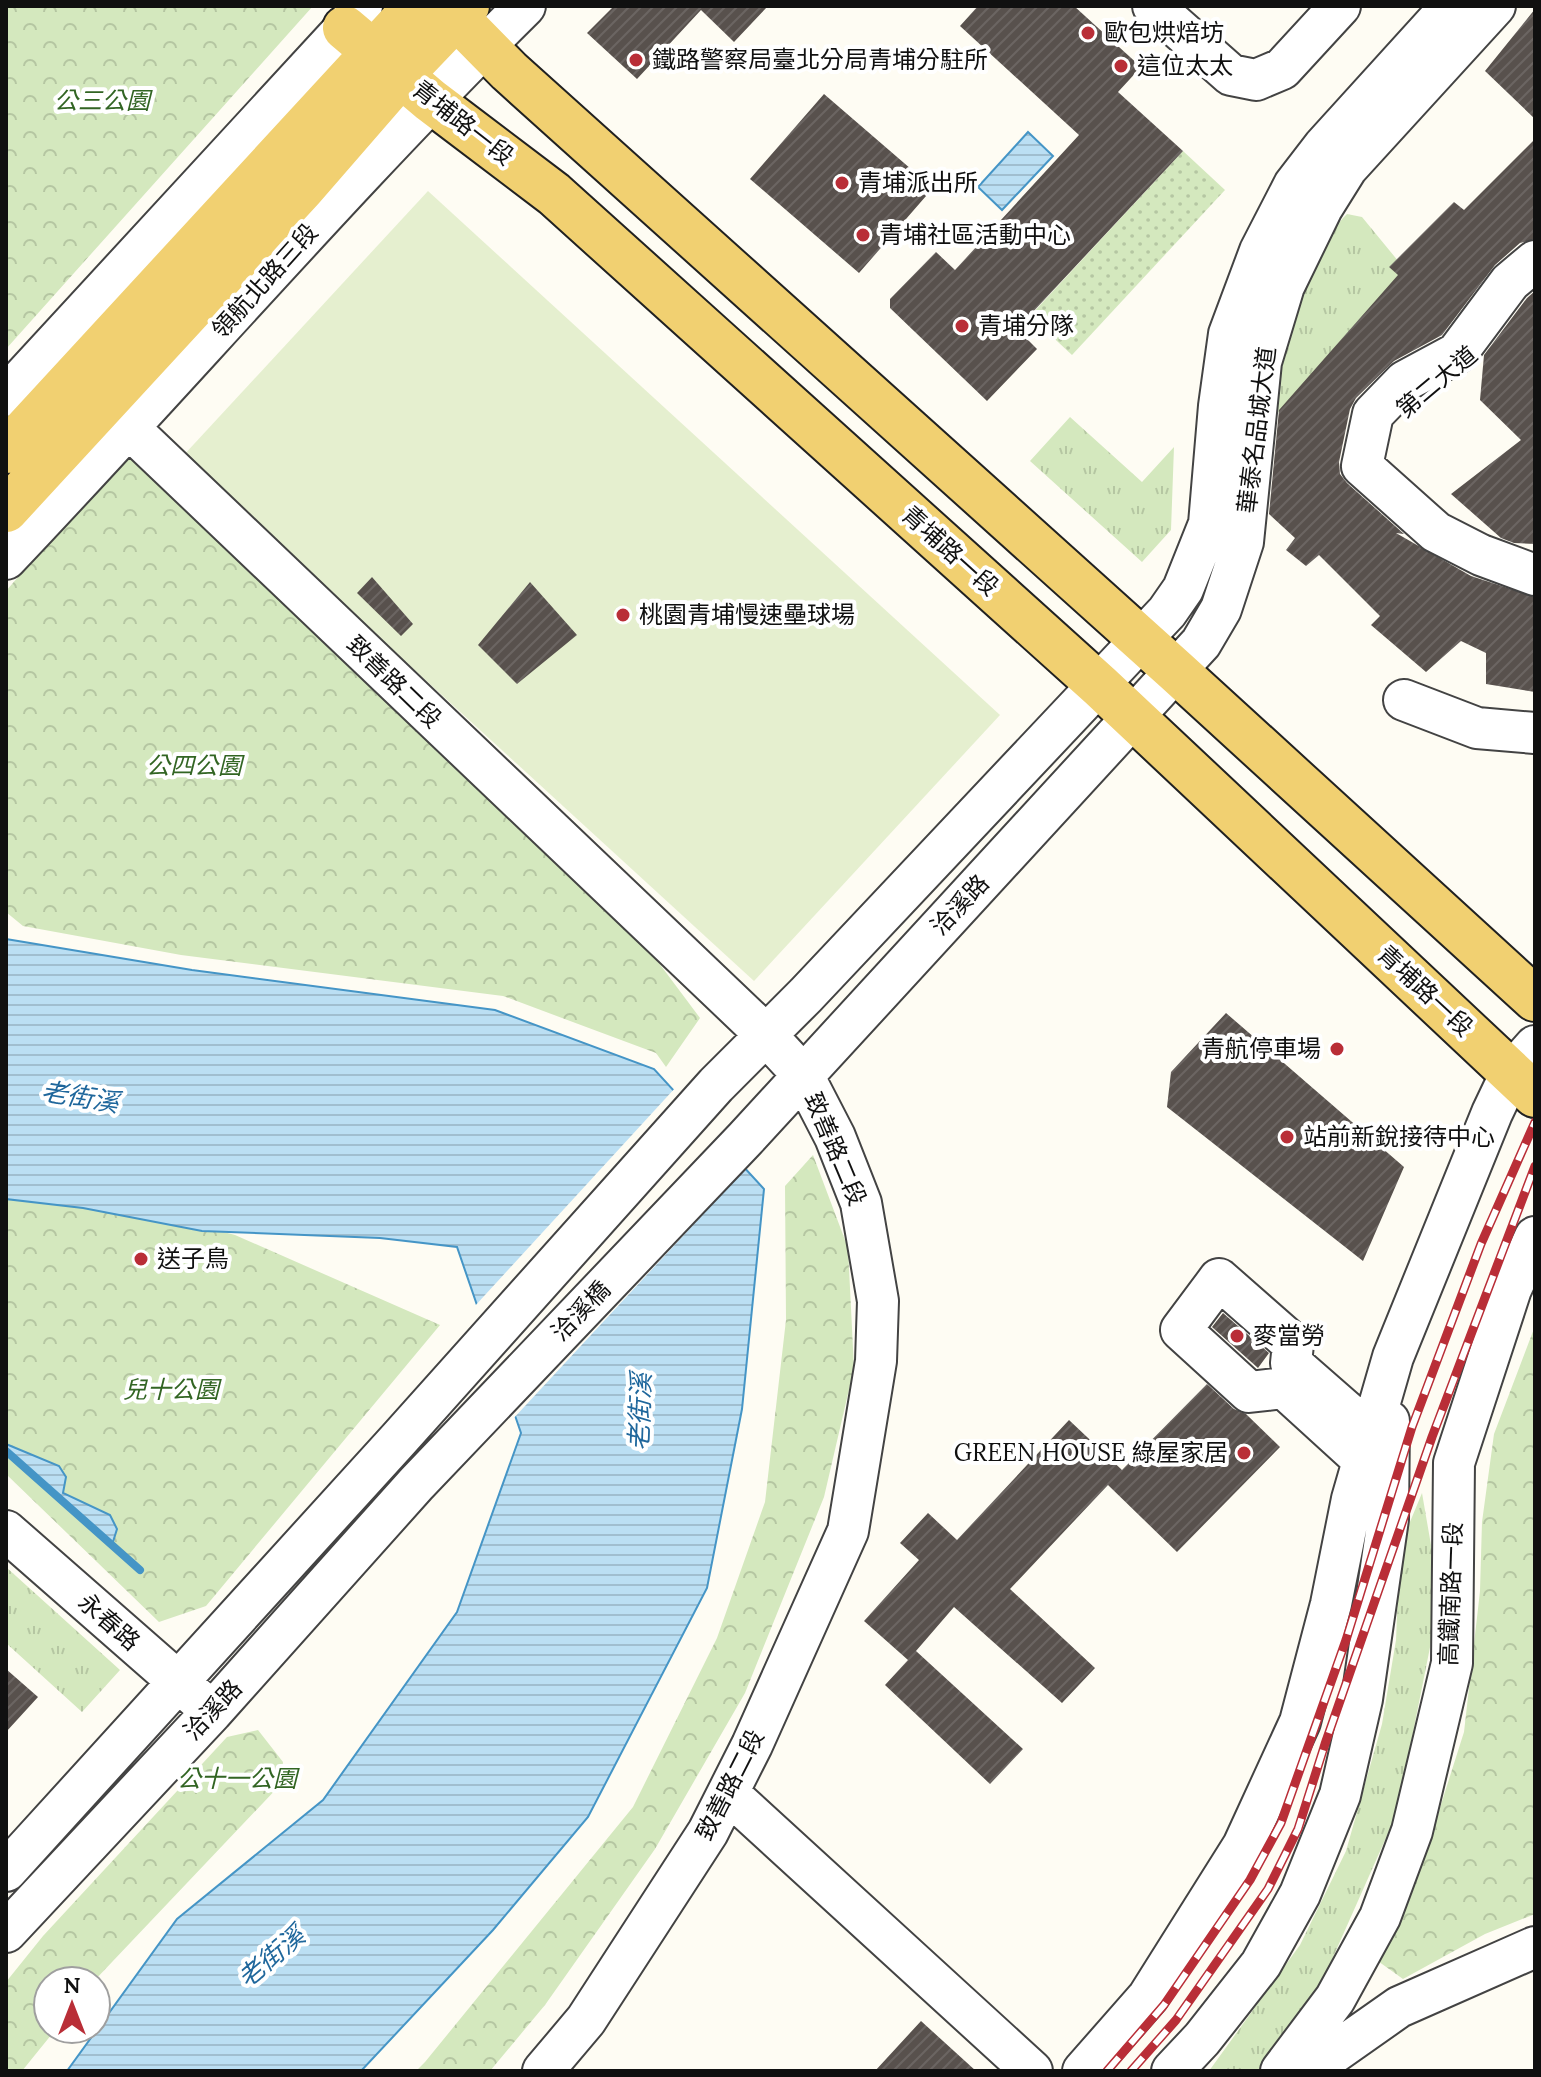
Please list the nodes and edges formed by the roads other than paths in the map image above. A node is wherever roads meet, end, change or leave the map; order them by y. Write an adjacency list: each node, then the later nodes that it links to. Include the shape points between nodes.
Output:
1 (525, 6): 6 (street, 領航北路三段)
2 (1153, 6): 3 (street, via 1231,75 1256,80 1282,69)
3 (1340, 6)
4 (1451, 6): 17 (street, 華泰名品城大道, via 1324,146 1294,185 1260,251 1229,334 1209,524 1183,589)
5 (1495, 6): 18 (street, 華泰名品城大道, via 1347,168 1322,208 1291,273 1261,362 1243,542 1221,609)
6 (454, 16): 7 (main road, 領航北路三段); 7 (street, 領航北路三段); 17 (main road)
7 (383, 52): 10 (street, 領航北路三段); 11 (street, 領航北路三段); 12 (main road, 領航北路三段); 13 (main road, 領航北路三段, via 302,189); 19 (main road, 青埔路一段, via 554,194)
8 (1535, 261): 16 (street, 第二大道, via 1510,282 1457,353 1405,381 1373,414 1362,466 1436,532)
9 (1535, 279): 14 (street, 第二大道, via 1469,361 1414,396 1389,422 1380,461 1447,521)
10 (6, 396)
11 (130, 429): 15 (street, 領航北路三段); 24 (street, 致善路二段)
12 (6, 451)
13 (6, 510)
14 (1535, 555)
15 (6, 559)
16 (1535, 575)
17 (1142, 640): 18 (main road); 19 (street, 洽溪路)
18 (1176, 671): 21 (street, 洽溪路); 23 (main road)
19 (1100, 686): 21 (main road, 青埔路一段); 24 (street, 洽溪路)
20 (1404, 700): 22 (street, via 1477,728)
21 (1132, 718): 25 (main road, 青埔路一段); 26 (street, 洽溪路)
22 (1535, 733)
23 (1535, 999)
24 (766, 1035): 26 (street, 致善路二段); 27 (street, 洽溪路)
25 (1527, 1071): 30 (street, via 1492,1113)
26 (803, 1075): 28 (street, 洽溪路); 37 (street, 致善路二段, via 861,1203 878,1301 876,1361 848,1531)
27 (716, 1085): 31 (street, 洽溪橋)
28 (745, 1139): 33 (street, 洽溪橋)
29 (1535, 1237): 45 (street, 高鐵南路一段, via 1511,1289 1454,1463 1452,1663 1412,1831 1380,1917 1350,1972)
30 (1393, 1357): 32 (street); 44 (street, via 1388,1519 1362,1699 1340,1795 1300,1894 1261,1964)
31 (399, 1439): 35 (street, 洽溪路)
32 (1367, 1446): 32 (street, via 1291,1363 1293,1344 1219,1279 1181,1330 1249,1392 1284,1388); 43 (street, via 1300,1722 1250,1832 1148,1997)
33 (416, 1484): 36 (street, 洽溪路)
34 (6, 1531): 35 (street, 永春路)
35 (178, 1682): 36 (street, 永春路); 38 (street, 洽溪路)
36 (212, 1712): 39 (street, 洽溪路)
37 (728, 1793): 41 (street, 致善路二段, via 586,2020); 42 (street)
38 (6, 1871)
39 (6, 1932)
40 (1535, 1947): 46 (street, via 1399,2007)
41 (543, 2071)
42 (1032, 2071)
43 (1083, 2071)
44 (1172, 2071)
45 (1281, 2071)
46 (1308, 2071)

